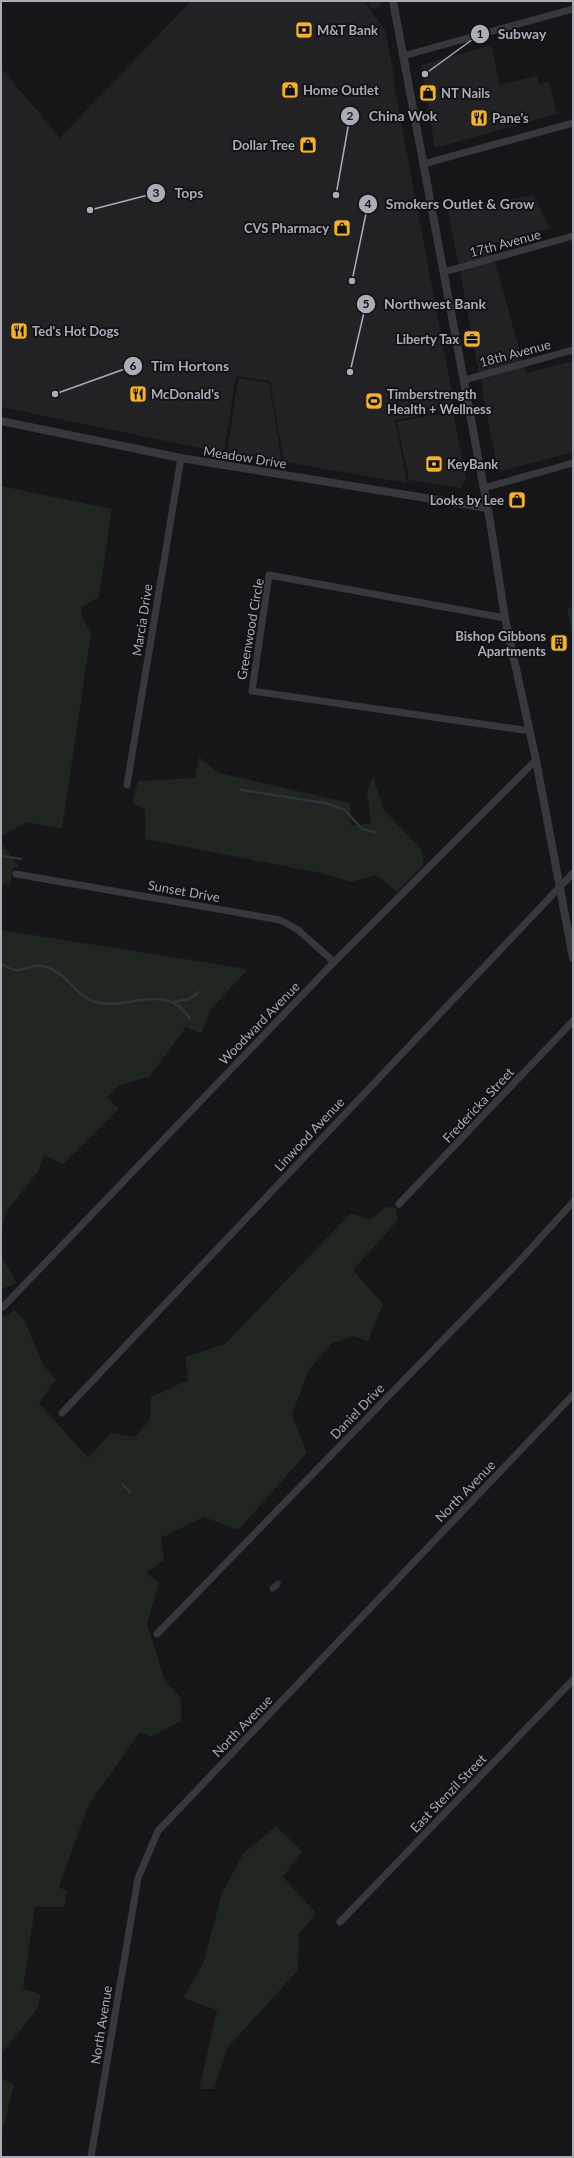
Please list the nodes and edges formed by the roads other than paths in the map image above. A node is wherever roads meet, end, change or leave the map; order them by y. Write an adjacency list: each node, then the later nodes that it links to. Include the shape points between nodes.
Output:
1 (393, 1): 3 (street)
2 (573, 9): 3 (street)
3 (403, 56): 5 (street)
4 (573, 123): 5 (street)
5 (423, 164): 7 (street)
6 (573, 236): 7 (street, 17th Avenue)
7 (444, 272): 9 (street)
8 (573, 350): 9 (street, 18th Avenue)
9 (464, 380): 13 (street)
10 (1, 420): 11 (street, Meadow Drive)
11 (180, 458): 14 (street, Meadow Drive); 18 (street, Marcia Drive)
12 (573, 463): 13 (street)
13 (484, 488): 14 (street)
14 (487, 508): 15 (street)
15 (505, 618): 16 (street); 16 (street, Greenwood Circle, via 269,575 252,691)
16 (530, 731): 17 (street)
17 (536, 760): 21 (street); 23 (street, Woodward Avenue)
18 (127, 785)
19 (573, 872): 21 (street, Linwood Avenue)
20 (16, 874): 23 (street, Sunset Drive, via 280,920 298,929)
21 (559, 887): 22 (street); 29 (street, Linwood Avenue)
22 (573, 958)
23 (334, 962): 27 (street, Woodward Avenue)
24 (573, 1021): 26 (street, Fredericka Street)
25 (573, 1202): 30 (street, Daniel Drive, via 514,1268)
26 (400, 1204)
27 (3, 1307)
28 (573, 1395): 33 (street, North Avenue, via 158,1831 138,1878)
29 (62, 1413)
30 (157, 1634)
31 (573, 1680): 32 (street, East Stenzil Street)
32 (340, 1922)
33 (91, 2157)

